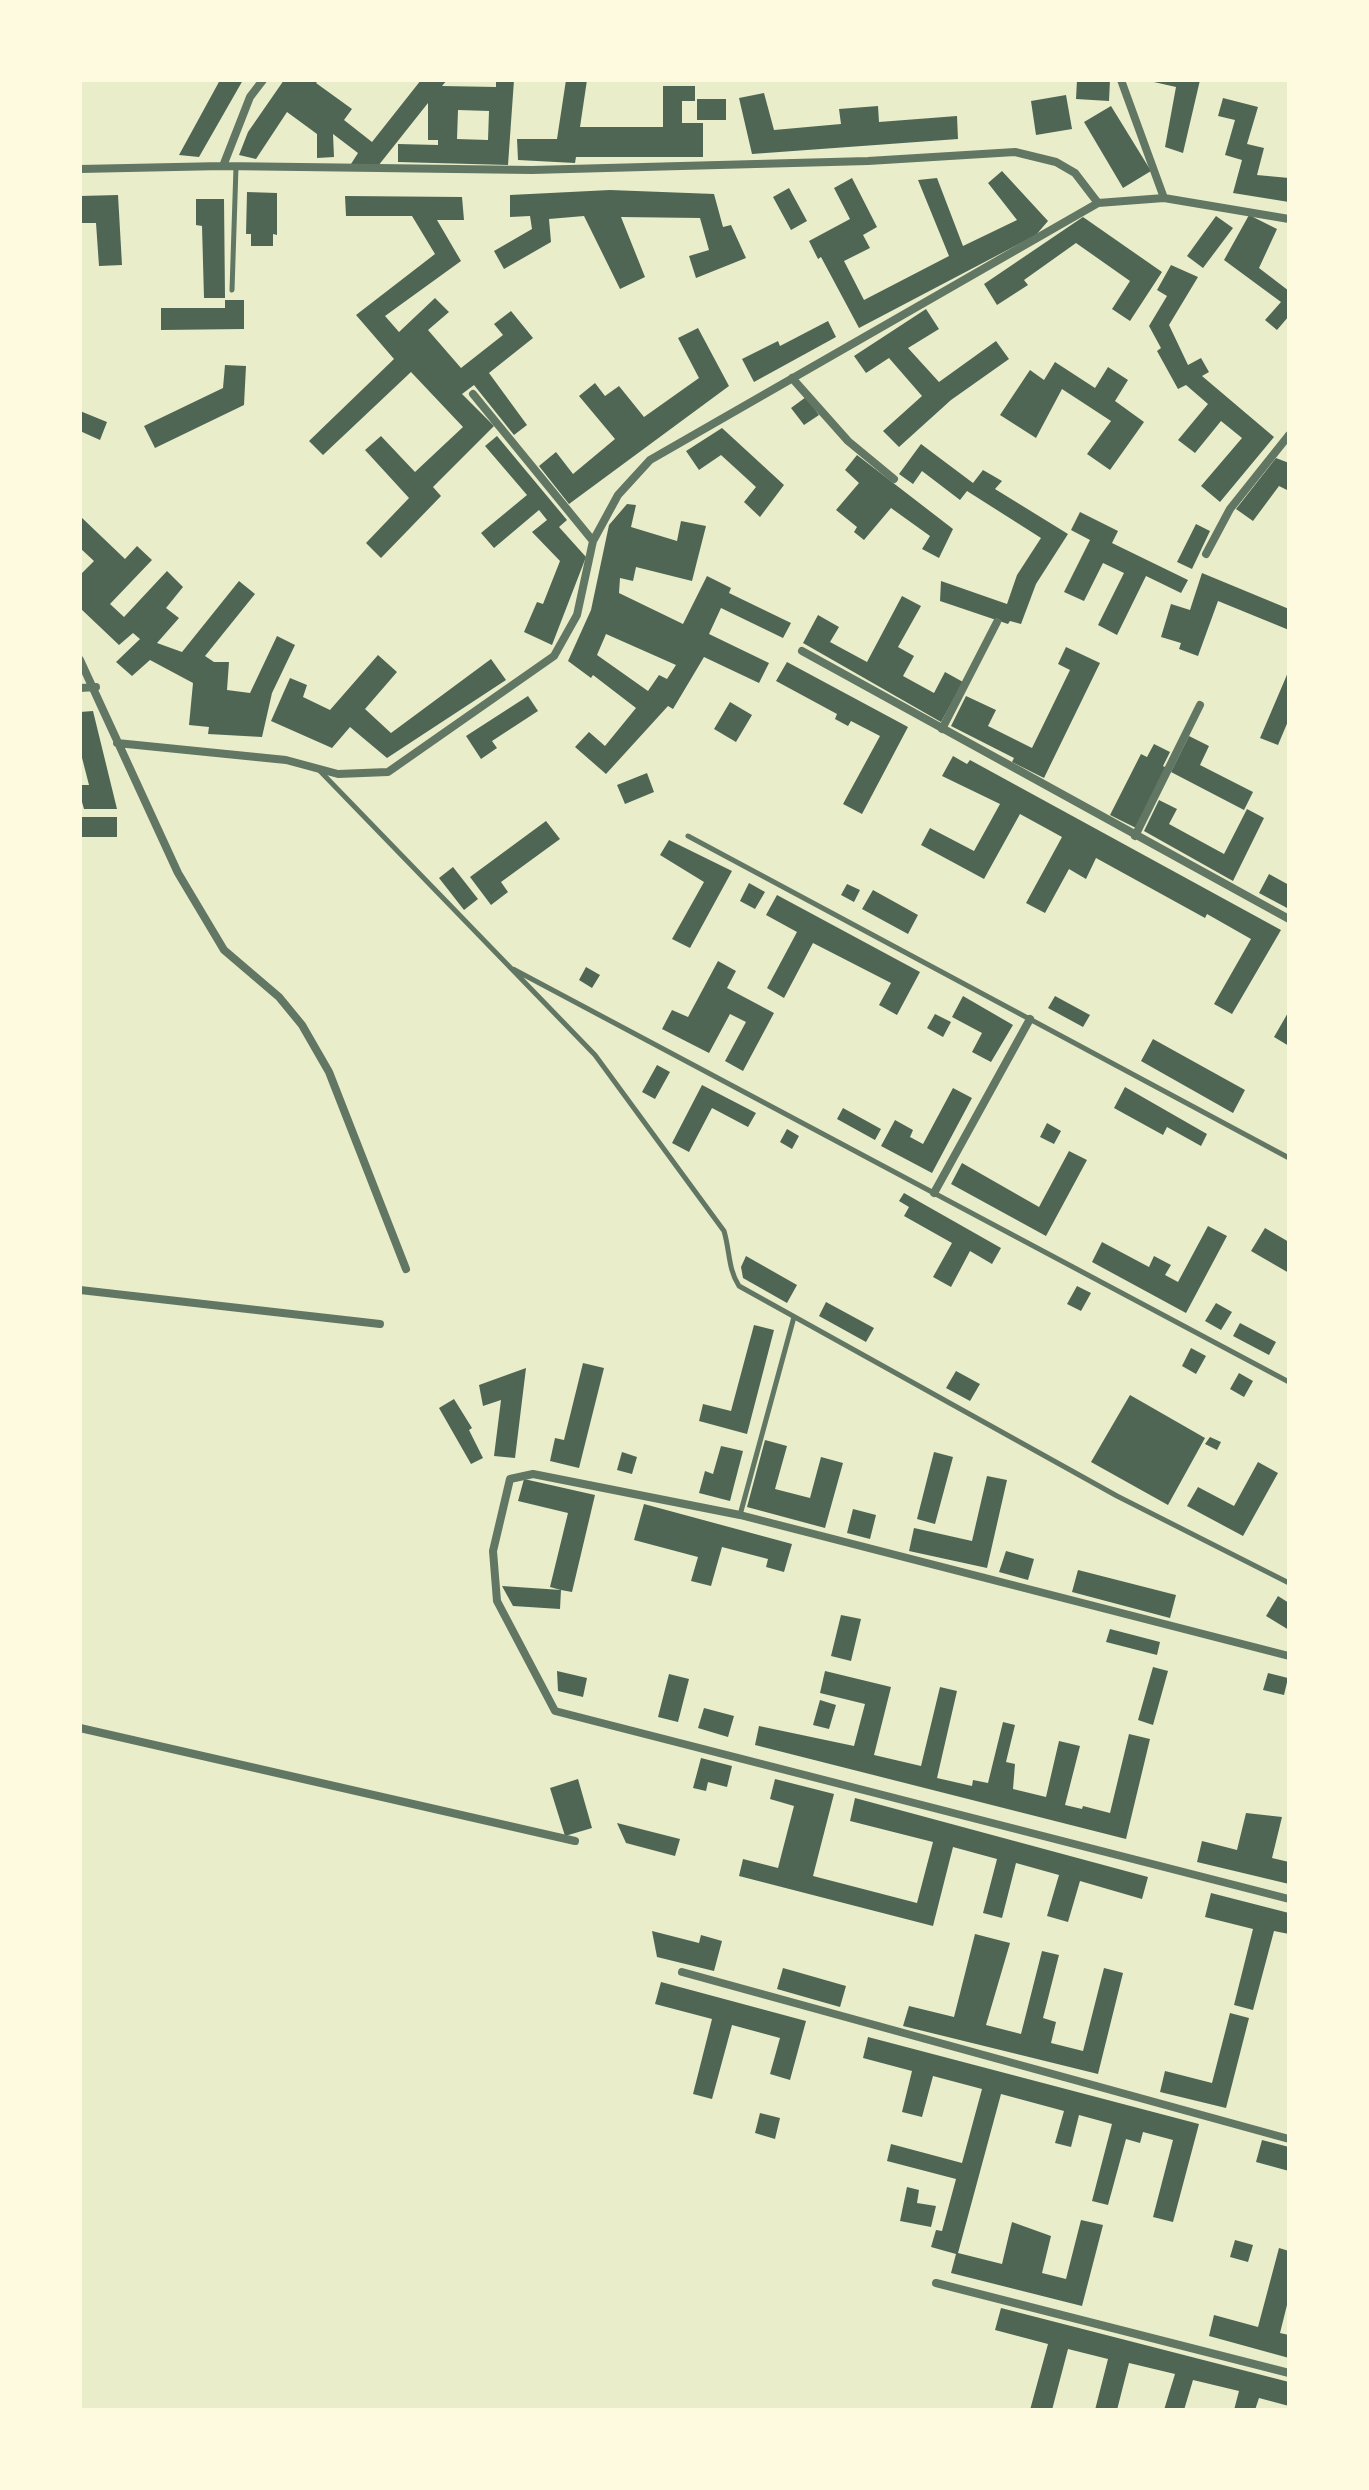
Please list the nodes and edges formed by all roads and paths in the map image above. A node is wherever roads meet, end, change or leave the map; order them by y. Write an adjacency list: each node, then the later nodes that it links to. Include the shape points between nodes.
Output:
1 (263, 80): 3 (street, via 250,97)
2 (1121, 80): 6 (street)
3 (223, 166): 4 (street); 5 (street)
4 (236, 167): 7 (street, via 532,170 1015,152 1056,162 1075,173); 9 (lane)
5 (80, 169)
6 (1164, 198): 7 (street); 8 (street)
7 (1098, 203): 10 (street)
8 (1289, 219)
9 (232, 290)
10 (792, 378): 13 (street, via 848,441); 14 (street, via 650,460 618,495)
11 (473, 394): 14 (street)
12 (1289, 435): 15 (street, via 1230,509)
13 (894, 479)
14 (593, 541): 24 (street, via 577,615 554,656 388,772 338,774)
15 (1206, 554)
16 (997, 622): 22 (street)
17 (802, 651): 22 (street)
18 (80, 660): 19 (street)
19 (96, 687): 20 (street); 23 (street)
20 (80, 688)
21 (1200, 705): 26 (street)
22 (942, 729): 26 (street)
23 (117, 743): 24 (street, via 286,760); 32 (street, via 178,873 224,950 294,1016 329,1072)
24 (318, 769): 28 (lane)
25 (688, 836): 29 (lane)
26 (1135, 836): 27 (street)
27 (1289, 919)
28 (508, 967): 31 (lane); 34 (lane, via 595,1055 724,1231 730,1272 739,1286)
29 (1030, 1019): 30 (lane); 31 (street)
30 (1289, 1158)
31 (934, 1193): 36 (lane)
32 (406, 1269)
33 (80, 1290): 35 (street)
34 (794, 1317): 37 (lane); 38 (lane, via 1117,1496)
35 (380, 1324)
36 (1289, 1382)
37 (740, 1515): 39 (street); 42 (street, via 533,1474 510,1479 493,1551 497,1601 555,1711)
38 (1289, 1583)
39 (1289, 1656)
40 (80, 1728): 41 (street)
41 (575, 1841)
42 (1289, 1899)
43 (682, 1972): 44 (street)
44 (1289, 2139)
45 (936, 2283): 46 (street)
46 (1289, 2373)

